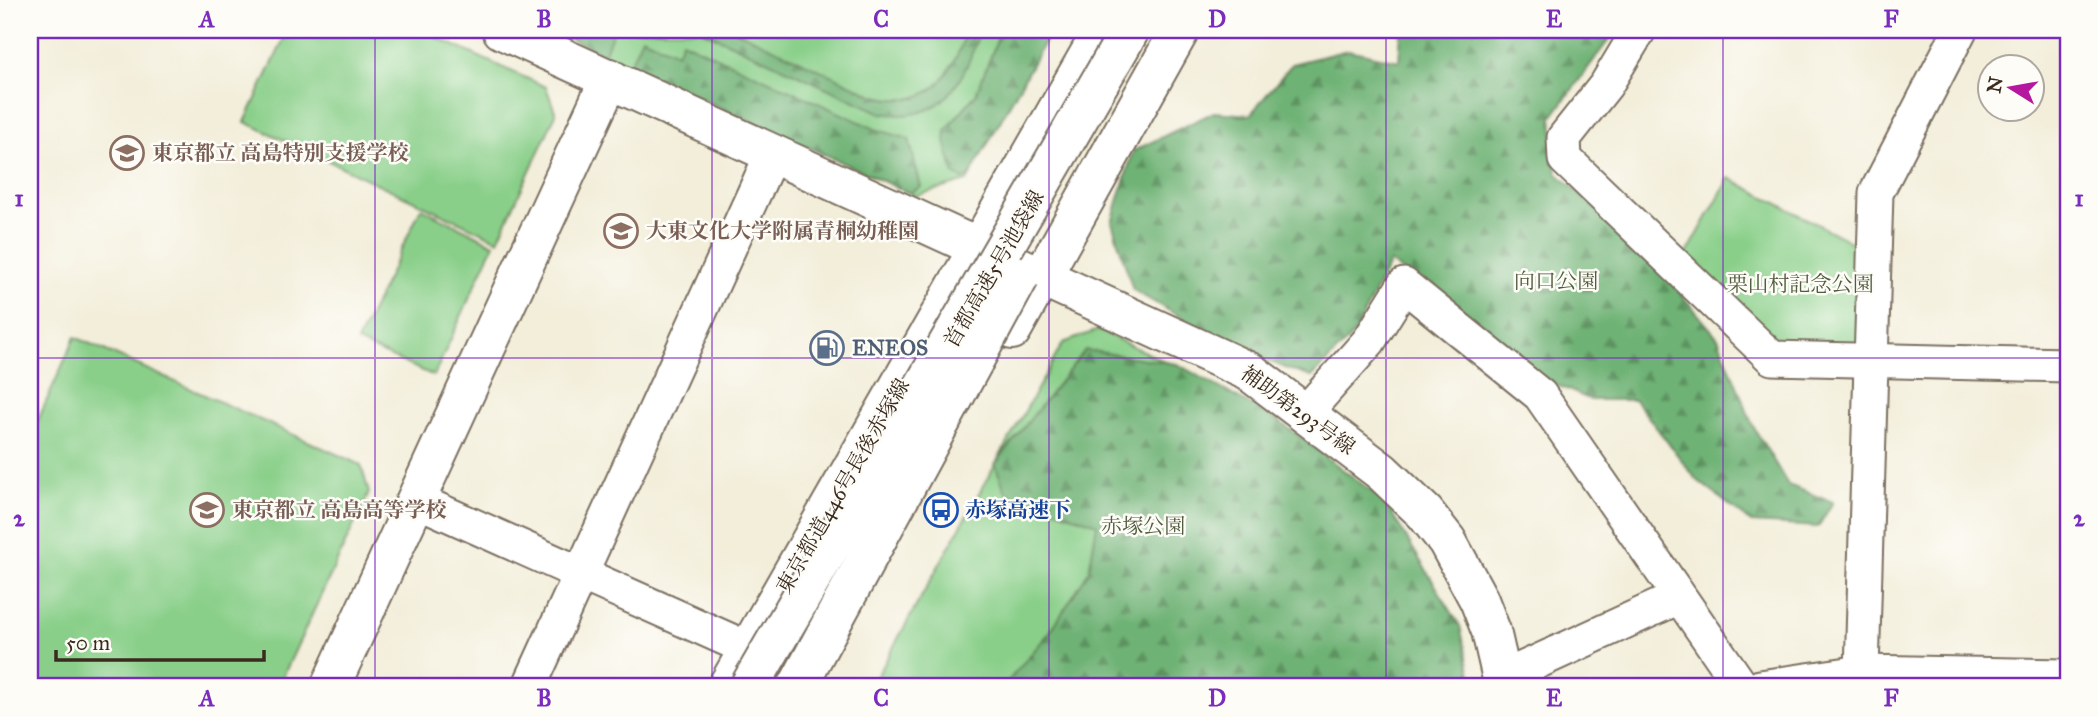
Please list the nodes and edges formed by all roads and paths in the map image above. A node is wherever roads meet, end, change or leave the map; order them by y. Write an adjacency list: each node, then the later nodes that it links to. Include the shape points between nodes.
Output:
1 (502, 30): 8 (main road, 補助第293号線)
2 (1103, 30): 10 (main road, 東京都道446号長後赤塚線)
3 (1130, 30): 25 (main road, 首都高速5号池袋線, bridge)
4 (1157, 30): 26 (main road, 首都高速5号池袋線, bridge)
5 (1180, 30): 11 (main road)
6 (1639, 30): 12 (street, via 1606,85 1564,138 1565,159 1772,358)
7 (1960, 30): 12 (street, via 1876,193)
8 (610, 78): 9 (main road, 補助第293号線); 15 (main road)
9 (772, 155): 10 (main road, 補助第293号線); 16 (street)
10 (981, 247): 11 (main road, 補助第293号線); 18 (main road, 東京都道446号長後赤塚線)
11 (1042, 275): 14 (main road, 補助第293号線, via 1250,372); 27 (main road)
12 (1871, 361): 13 (street); 19 (street)
13 (2068, 365)
14 (1306, 412): 17 (street, via 1369,341 1404,285 1541,396); 21 (main road, 補助第293号線, via 1406,494 1447,541 1479,600)
15 (416, 500): 16 (street); 22 (main road)
16 (582, 574): 18 (street); 23 (street)
17 (1679, 597): 21 (street); 28 (street)
18 (749, 649): 24 (main road, 東京都道446号長後赤塚線)
19 (1862, 672): 20 (street); 29 (street)
20 (2068, 676)
21 (1503, 682)
22 (330, 687)
23 (529, 687)
24 (727, 687)
25 (749, 687)
26 (797, 687)
27 (816, 687)
28 (1742, 687)
29 (1760, 687)

